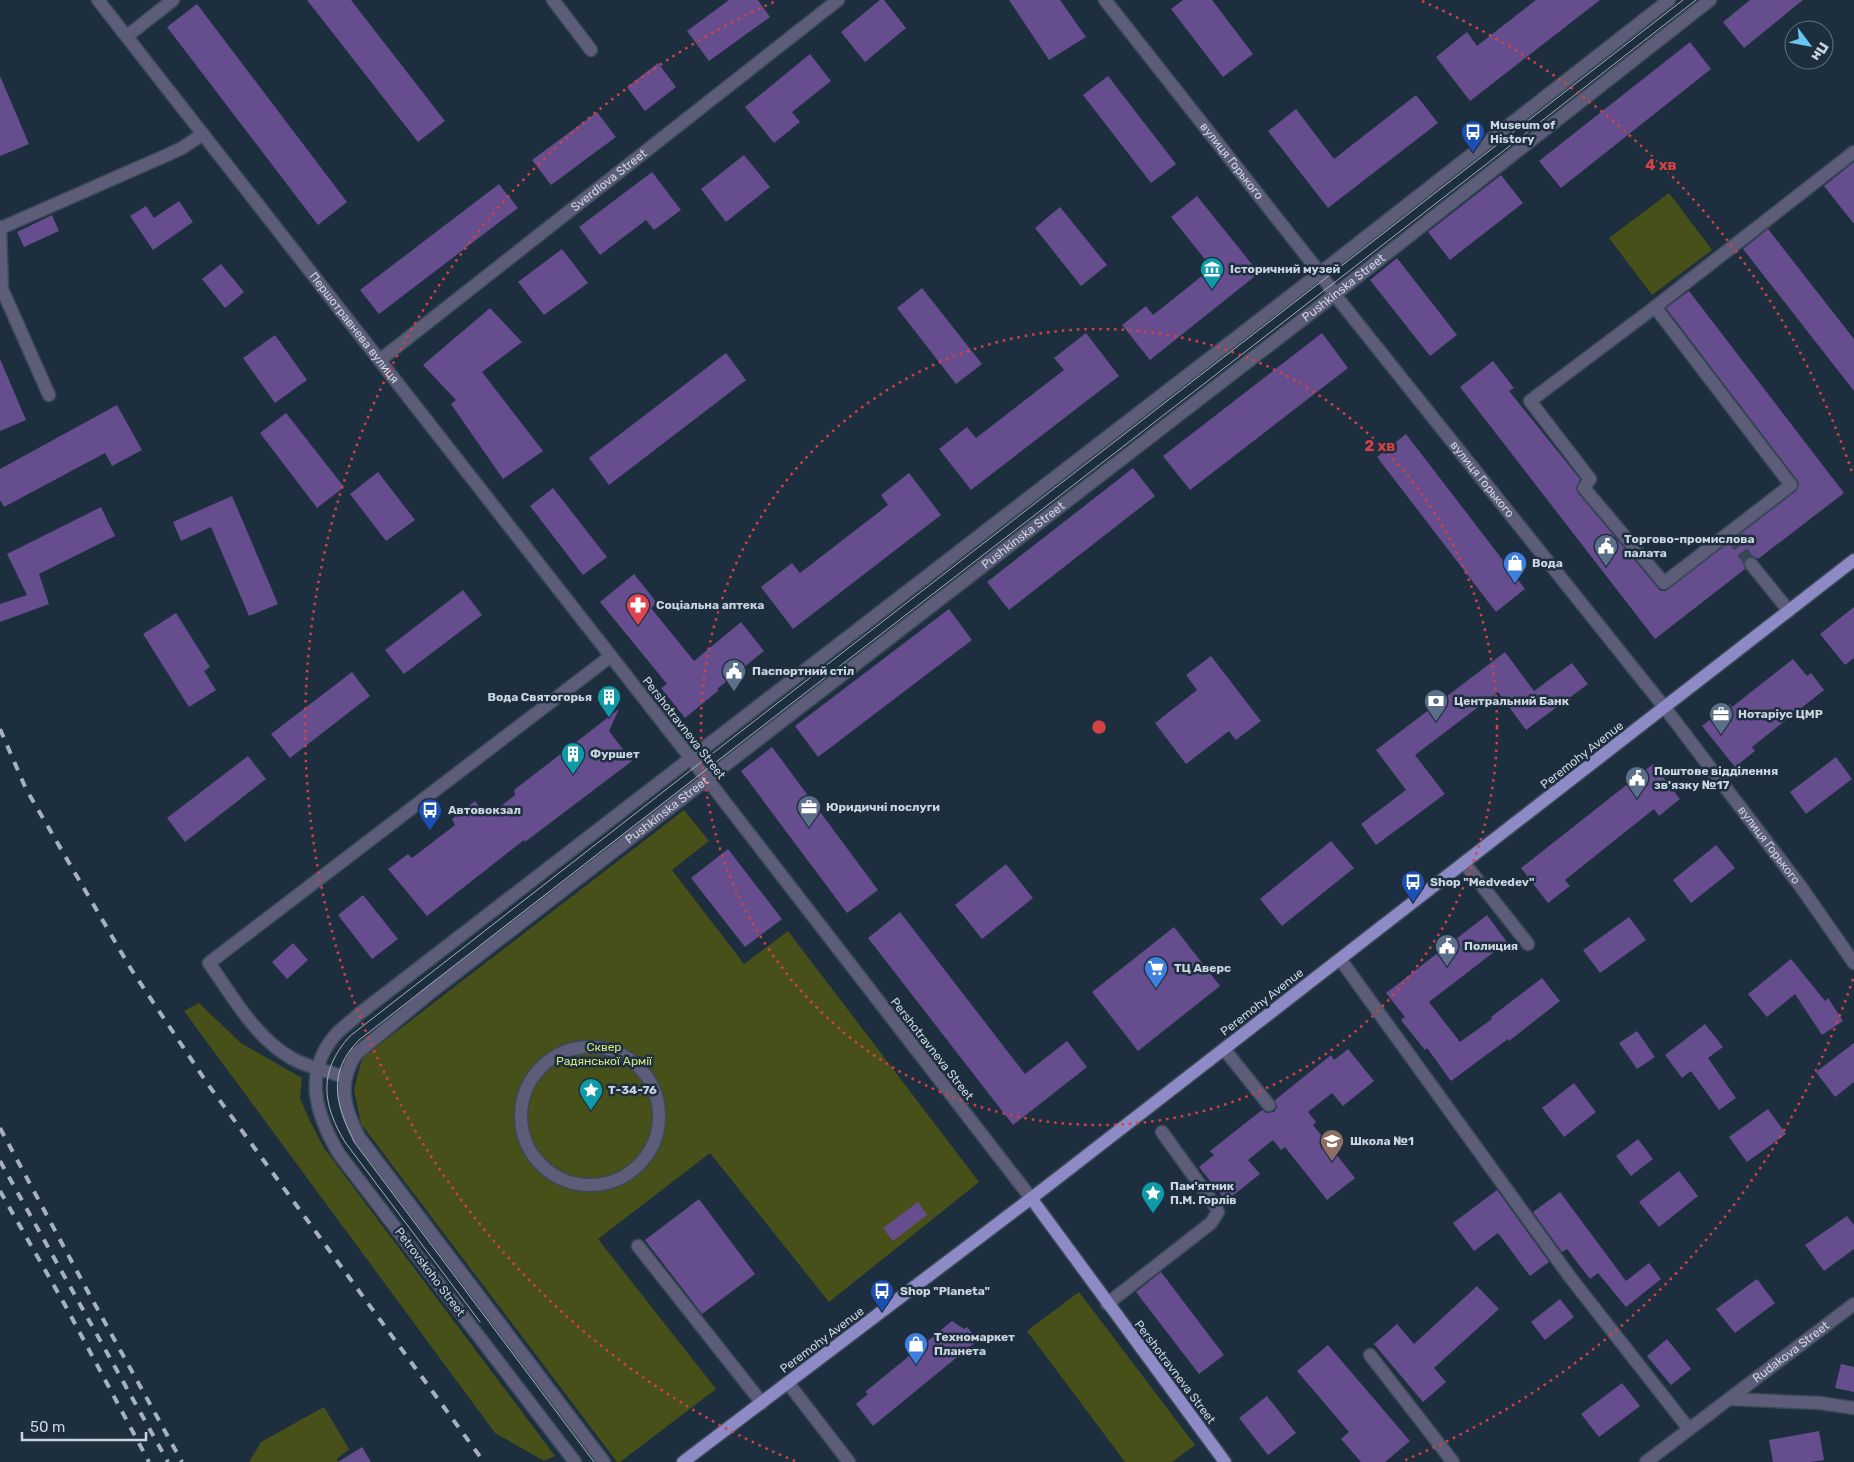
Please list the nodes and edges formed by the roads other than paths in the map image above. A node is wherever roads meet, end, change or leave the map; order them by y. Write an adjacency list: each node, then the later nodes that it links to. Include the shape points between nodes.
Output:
1 (98, 0): 8 (street, Першотравнева вулиця)
2 (173, 0): 8 (street)
3 (553, 0): 9 (street)
4 (838, 0): 16 (street, Sverdlova Street)
5 (1106, 0): 13 (street, вулиця Горького)
6 (1669, 0): 13 (street)
7 (1710, 0): 14 (street, Pushkinska Street)
8 (127, 36): 10 (street, Першотравнева вулиця)
9 (591, 50)
10 (203, 134): 12 (street, via 167,155); 16 (street, Першотравнева вулиця)
11 (1854, 152): 15 (street)
12 (0, 228): 17 (street, via 2,289)
13 (1320, 274): 14 (street, вулиця Горького); 23 (street)
14 (1335, 295): 22 (street, вулиця Горького); 24 (street, Pushkinska Street)
15 (1655, 307): 15 (street, via 1791,485 1664,583 1584,488 1590,479 1530,402)
16 (380, 360): 21 (street, Першотравнева вулиця)
17 (49, 395)
18 (1854, 560): 20 (main road, Peremohy Avenue)
19 (1752, 564): 20 (street)
20 (1789, 611): 22 (main road, Peremohy Avenue)
21 (611, 656): 23 (street, Pershotravneva Street); 30 (street, via 209,964 263,1037 277,1049)
22 (1665, 708): 25 (main road, Peremohy Avenue); 28 (street, вулиця Горького, via 1801,887)
23 (689, 758): 24 (street, Pershotravneva Street); 30 (street, via 359,1014 338,1033)
24 (707, 779): 31 (street, Pushkinska Street, via 366,1044 356,1054); 35 (street, Pershotravneva Street)
25 (1464, 863): 26 (street); 27 (main road, Peremohy Avenue)
26 (1528, 944)
27 (1340, 959): 29 (main road, Peremohy Avenue); 44 (street, via 1570,1277)
28 (1854, 964)
29 (1224, 1049): 32 (street); 35 (main road, Peremohy Avenue)
30 (317, 1070): 31 (street); 46 (street, Petrovskoho Street, via 318,1111 339,1154)
31 (345, 1077): 47 (street, Petrovskoho Street, via 345,1100 359,1137)
32 (1269, 1105)
33 (659, 1128): 33 (street, via 656,1141 637,1168 600,1185 576,1184 548,1172 528,1148 522,1126 522,1103 536,1073 562,1052 594,1046 611,1049 627,1056 651,1081 658,1097)
34 (1162, 1132): 37 (street, via 1218,1212 1211,1223)
35 (1030, 1198): 37 (main road, Pershotravneva Street); 40 (main road, Peremohy Avenue)
36 (638, 1246): 42 (street)
37 (1107, 1304): 45 (main road, Pershotravneva Street)
38 (1854, 1304): 41 (street, Rudakova Street)
39 (1370, 1355): 50 (street)
40 (788, 1383): 42 (main road, Peremohy Avenue); 49 (street)
41 (1730, 1399): 43 (street, Rudakova Street, via 1820,1403); 44 (street, Rudakova Street)
42 (762, 1403): 48 (main road, Peremohy Avenue)
43 (1854, 1408)
44 (1689, 1429): 51 (street, Rudakova Street)
45 (1223, 1461)
46 (575, 1462)
47 (604, 1462)
48 (683, 1462)
49 (849, 1462)
50 (1453, 1462)
51 (1646, 1462)

